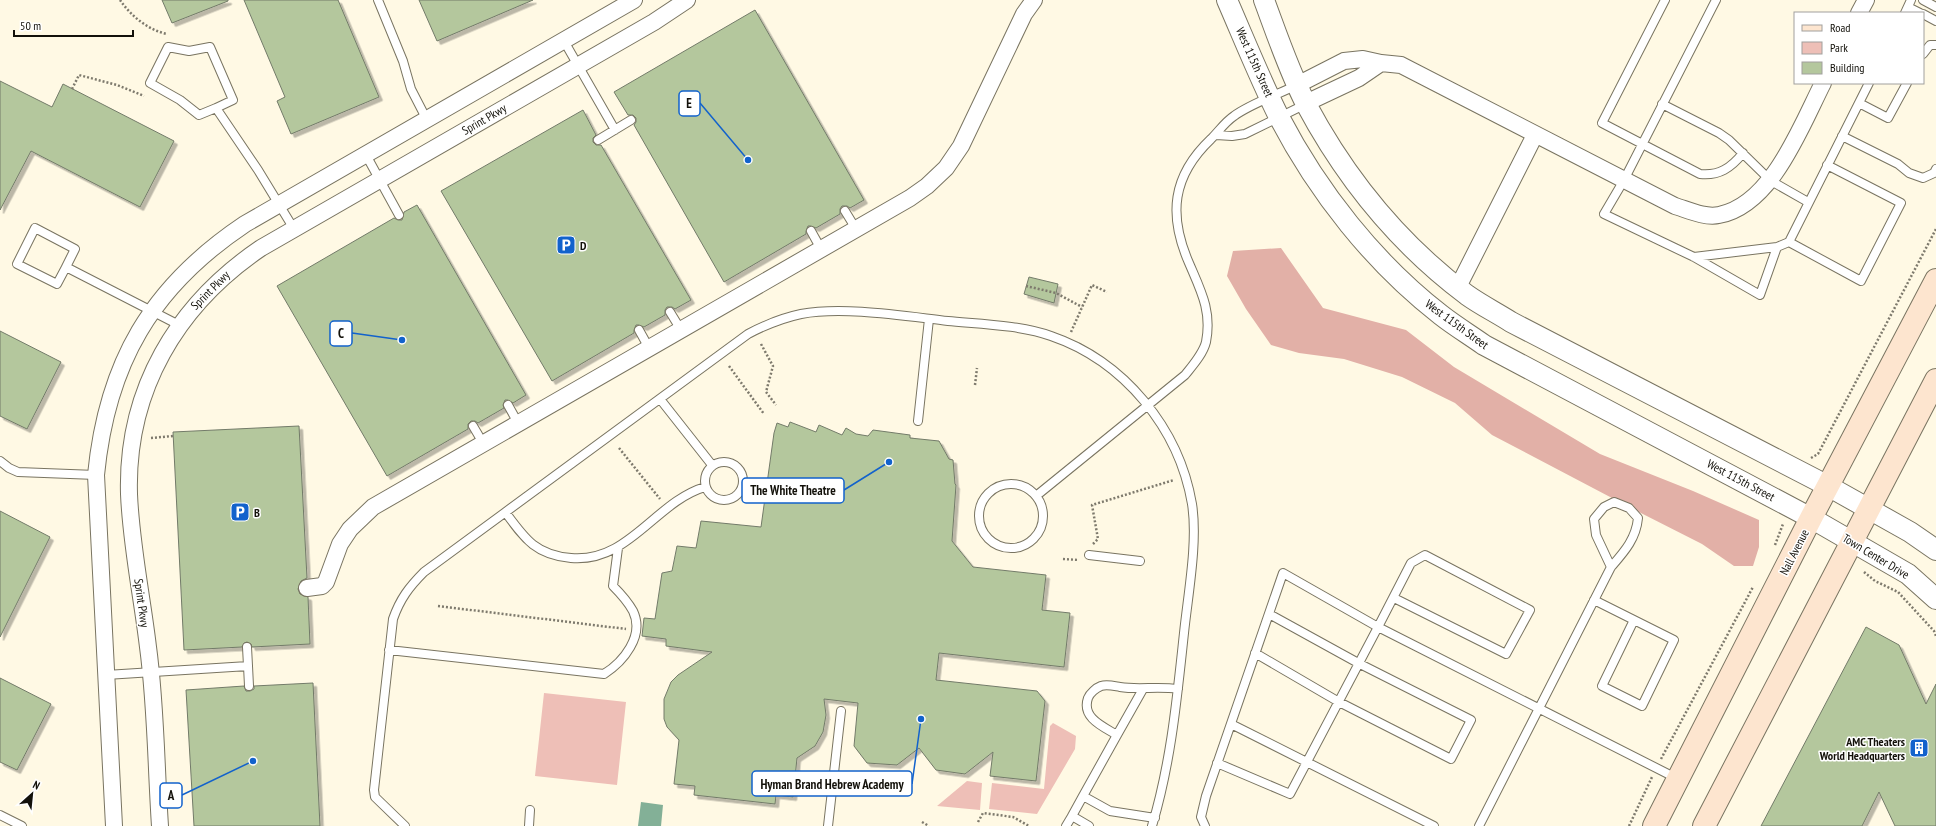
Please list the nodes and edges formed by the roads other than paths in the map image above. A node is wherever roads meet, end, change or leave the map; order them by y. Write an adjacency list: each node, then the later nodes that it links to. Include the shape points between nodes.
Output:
1 (378, 0): 32 (lane, via 403,61 410,89)
2 (634, 0): 17 (street)
3 (687, 0): 21 (street, Sprint Pkwy)
4 (1034, 0): 52 (street, via 1024,14 961,146 946,168 927,186)
5 (1227, 0): 26 (street, West 115th Street)
6 (1264, 0): 25 (street)
7 (1665, 0): 39 (lane, via 1602,123)
8 (1716, 0): 29 (lane)
9 (1866, 0): 13 (street)
10 (1923, 0): 12 (lane)
11 (1908, 7): 14 (lane)
12 (1936, 7)
13 (1860, 12)
14 (1918, 12)
15 (1924, 15): 16 (lane)
16 (1936, 21)
17 (564, 41): 21 (lane); 32 (street)
18 (1936, 45): 19 (lane, via 1930,45)
19 (1924, 53)
20 (1381, 63): 25 (street, via 1363,59 1344,61); 27 (street, via 1359,78); 35 (street, via 1401,65)
21 (578, 65): 34 (lane); 44 (street, Sprint Pkwy)
22 (1822, 84): 46 (street)
23 (1869, 84): 28 (lane)
24 (1906, 84): 28 (lane, via 1888,118)
25 (1297, 85): 26 (lane); 27 (street)
26 (1270, 98): 31 (street, West 115th Street); 36 (lane, via 1236,114)
27 (1306, 103): 31 (lane); 60 (street, via 1342,165 1366,198 1424,260)
28 (1859, 103): 37 (lane)
29 (1662, 104): 39 (lane); 40 (lane, via 1719,133)
30 (216, 108): 30 (lane, via 233,100 210,47 189,50 168,47 150,83 180,100 199,115); 48 (lane)
31 (1279, 117): 36 (lane, via 1245,134); 84 (street, West 115th Street, via 1323,189 1362,239 1405,284 1442,316 1484,345)
32 (427, 120): 41 (street)
33 (631, 120): 34 (lane)
34 (615, 130): 38 (lane)
35 (1535, 134): 45 (street); 60 (street)
36 (1216, 135): 71 (lane, via 1202,148 1189,166 1180,184 1176,204 1176,224 1181,244 1206,306 1206,343 1198,360 1185,375)
37 (1842, 136): 42 (lane); 43 (lane, via 1898,164 1909,173 1923,178 1934,173)
38 (598, 140)
39 (1642, 144): 40 (lane, via 1700,174 1711,175 1724,170); 45 (lane)
40 (1743, 153): 46 (lane)
41 (366, 155): 44 (lane); 48 (street)
42 (1827, 165): 47 (lane); 54 (lane, via 1901,203 1861,281)
43 (1936, 169)
44 (379, 180): 50 (lane); 51 (street, Sprint Pkwy)
45 (1624, 180): 46 (street, via 1674,206 1698,214 1718,216 1737,209); 57 (lane, via 1604,214)
46 (1771, 181): 47 (lane)
47 (1808, 202): 54 (lane)
48 (279, 204): 51 (lane); 61 (street, via 206,252 175,282)
49 (845, 211): 52 (lane)
50 (399, 215)
51 (294, 229): 64 (street, Sprint Pkwy, via 261,248 223,276)
52 (856, 229): 56 (street)
53 (811, 231): 56 (lane)
54 (1789, 242): 55 (lane)
55 (1777, 247): 57 (lane); 57 (lane, via 1760,296)
56 (821, 249): 66 (street)
57 (1694, 257)
58 (66, 267): 58 (lane, via 75,249 35,228 17,264 57,284); 61 (lane)
59 (1936, 280): 79 (main road, Nall Avenue)
60 (1458, 287): 79 (street, via 1511,322)
61 (151, 311): 64 (lane); 78 (street, via 131,345 114,386 103,426)
62 (670, 312): 66 (lane)
63 (929, 319): 69 (lane, via 825,311 778,320 748,334); 71 (lane, via 1049,335 1082,349 1106,364); 72 (lane)
64 (179, 325): 103 (street, Sprint Pkwy, via 159,358 141,403 129,474 130,512)
65 (639, 330): 67 (lane)
66 (681, 330): 67 (street)
67 (649, 348): 73 (street)
68 (1936, 380): 82 (main road)
69 (660, 400): 77 (lane); 83 (lane)
70 (508, 405): 73 (lane)
71 (1148, 405): 81 (lane); 106 (lane, via 1175,450 1192,504 1192,545)
72 (918, 421)
73 (518, 423): 75 (street)
74 (474, 426): 75 (lane)
75 (483, 443): 91 (street, via 360,517 340,544 326,582 322,586)
76 (0, 461): 78 (lane, via 18,472)
77 (712, 465): 80 (lane, via 706,472); 80 (lane, via 721,461 734,464 742,474 742,486 735,496 723,500 711,496)
78 (96, 475): 104 (street)
79 (1828, 486): 82 (street); 84 (main road, Nall Avenue)
80 (705, 487): 86 (lane, via 683,496)
81 (1036, 496): 81 (lane, via 1017,484 1006,484 987,494 981,504 979,520 985,535 993,542 1007,547 1022,546 1030,541 1042,524 1042,510)
82 (1869, 509): 85 (main road); 87 (street)
83 (506, 513): 86 (lane, via 523,537 534,547 548,553 562,557 592,558); 99 (lane, via 424,572 408,587 398,603 393,619)
84 (1811, 518): 85 (street, Town Center Drive); 115 (main road, Nall Avenue)
85 (1852, 541): 93 (street, Town Center Drive, via 1908,574); 133 (main road)
86 (618, 548): 99 (lane, via 613,586 633,612 635,630 627,653 616,666 604,674)
87 (1936, 550)
88 (1087, 553): 89 (lane)
89 (1140, 561)
90 (1611, 567): 90 (lane, via 1596,535 1594,519 1604,507 1614,502 1630,508 1638,518 1637,530 1629,545); 94 (lane)
91 (307, 588)
92 (1394, 598): 92 (lane, via 1411,563 1425,555 1530,610 1506,654); 97 (lane)
93 (1936, 599)
94 (1594, 600): 96 (lane); 109 (lane)
95 (1269, 614): 97 (lane, via 1283,574); 100 (lane); 101 (lane)
96 (1634, 620): 96 (lane, via 1674,640 1642,706 1602,686)
97 (1378, 628): 101 (lane); 109 (lane)
98 (246, 647): 102 (lane)
99 (389, 650): 124 (lane, via 374,790 375,797)
100 (1256, 653): 108 (lane); 111 (lane)
101 (1360, 664): 108 (lane); 108 (lane, via 1471,720 1451,759)
102 (248, 666): 103 (lane); 105 (lane)
103 (150, 672): 104 (lane); 123 (street, Sprint Pkwy)
104 (106, 675): 122 (street)
105 (249, 686)
106 (1178, 689): 107 (lane); 120 (lane, via 1171,742)
107 (1143, 690): 112 (lane); 112 (lane, via 1107,685 1100,686 1090,695 1087,707 1092,719)
108 (1339, 702): 113 (lane)
109 (1539, 710): 115 (lane); 131 (lane)
110 (841, 711): 126 (lane)
111 (1231, 724): 113 (lane); 114 (lane)
112 (1118, 735): 116 (lane)
113 (1307, 762): 114 (lane, via 1290,794); 130 (lane)
114 (1217, 763): 129 (lane, via 1201,816)
115 (1679, 780): 132 (main road, Nall Avenue)
116 (1083, 796): 119 (lane); 120 (lane, via 1110,811)
117 (530, 810): 125 (lane)
118 (0, 815): 121 (lane)
119 (1072, 816): 127 (lane); 128 (lane)
120 (1153, 822)
121 (22, 826)
122 (114, 826)
123 (160, 826)
124 (405, 826)
125 (529, 826)
126 (828, 826)
127 (1066, 826)
128 (1089, 826)
129 (1205, 826)
130 (1434, 826)
131 (1479, 826)
132 (1654, 826)
133 (1704, 826)

